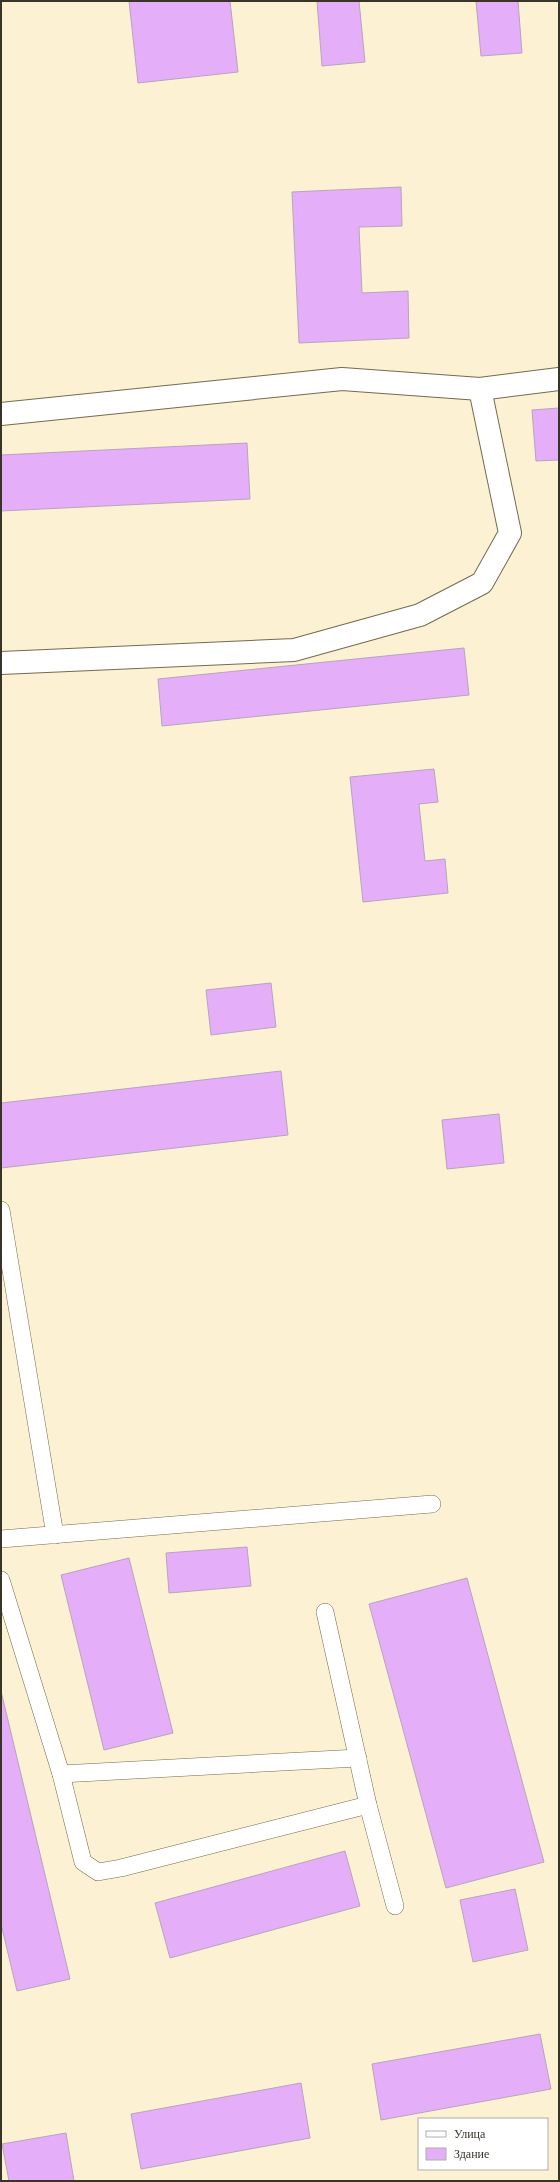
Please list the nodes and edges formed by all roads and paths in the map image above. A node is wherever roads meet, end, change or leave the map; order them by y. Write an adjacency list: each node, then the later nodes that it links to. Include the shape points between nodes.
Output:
1 (559, 379): 2 (street)
2 (480, 389): 3 (street, via 342,379); 4 (street, via 510,533 482,583 420,615 294,650)
3 (1, 414)
4 (1, 663)
5 (1, 1210): 7 (lane)
6 (432, 1504): 7 (lane)
7 (55, 1535): 8 (lane)
8 (1, 1540)
9 (1, 1580): 12 (lane)
10 (325, 1612): 11 (lane)
11 (358, 1758): 12 (lane); 13 (lane)
12 (61, 1774): 13 (lane, via 83,1862 98,1872)
13 (368, 1805): 14 (lane)
14 (395, 1906)

